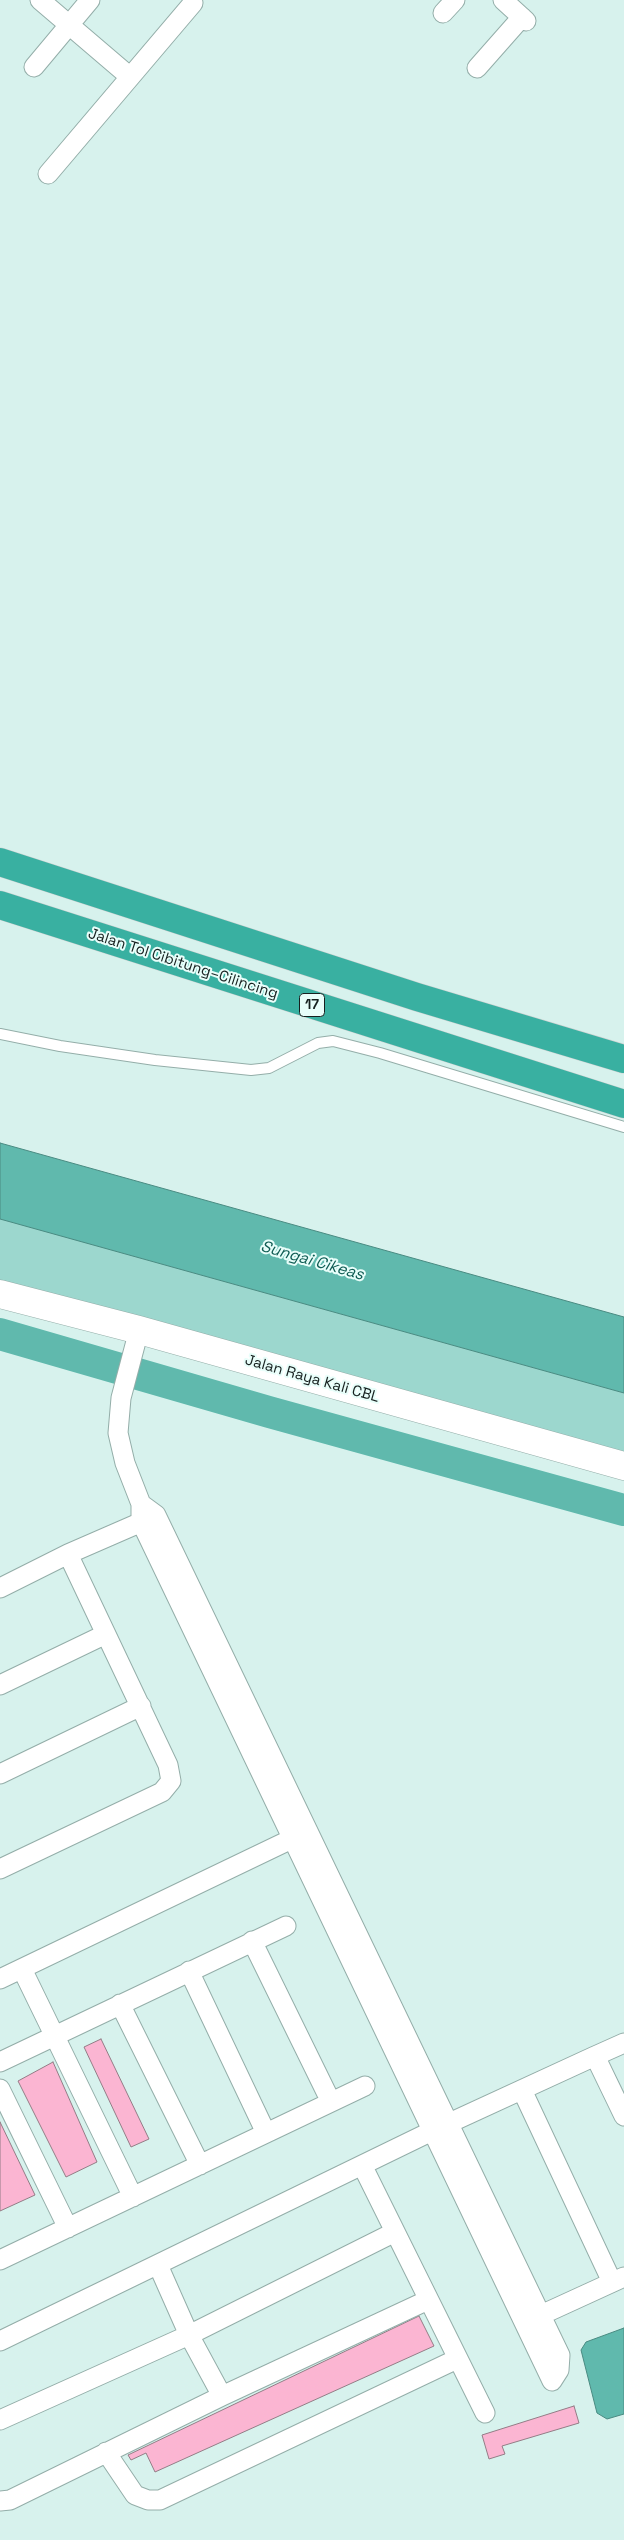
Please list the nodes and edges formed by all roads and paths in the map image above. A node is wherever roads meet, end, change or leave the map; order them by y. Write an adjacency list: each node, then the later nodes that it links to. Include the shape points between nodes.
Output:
1 (40, 0): 5 (street)
2 (90, 0): 5 (street)
3 (503, 0): 7 (street, via 524,19)
4 (193, 3): 8 (street)
5 (69, 25): 6 (street); 8 (street)
6 (34, 67)
7 (477, 68)
8 (129, 76): 9 (street)
9 (48, 174)
10 (0, 862): 13 (highway, via 408,994)
11 (0, 905): 14 (highway, Jalan Tol Cibitung–Cilincing / 17)
12 (0, 1034): 15 (lane, via 155,1060 250,1070 269,1068 318,1043 333,1041)
13 (624, 1059)
14 (624, 1104)
15 (624, 1127)
16 (0, 1294): 17 (main road, Jalan Raya Kali CBL)
17 (139, 1330): 18 (main road, Jalan Raya Kali CBL); 19 (street, via 121,1398 118,1433 125,1462)
18 (624, 1466)
19 (146, 1514): 20 (street); 26 (street)
20 (68, 1554): 21 (street); 22 (street)
21 (0, 1588)
22 (106, 1634): 23 (street); 24 (street)
23 (0, 1685)
24 (141, 1706): 25 (street); 27 (street, via 168,1766 171,1781 168,1787)
25 (0, 1774)
26 (300, 1835): 30 (street); 43 (street)
27 (0, 1869)
28 (286, 1926): 29 (street)
29 (252, 1941): 31 (street); 41 (street)
30 (22, 1969): 32 (street); 34 (street)
31 (189, 1971): 33 (street); 44 (street)
32 (0, 1980)
33 (120, 2004): 34 (street); 45 (street)
34 (54, 2036): 37 (street); 47 (street)
35 (624, 2043): 36 (street)
36 (595, 2056): 40 (street); 42 (street)
37 (0, 2062)
38 (365, 2086): 41 (street)
39 (0, 2089): 48 (street)
40 (522, 2090): 43 (street); 52 (street)
41 (331, 2102): 44 (street)
42 (624, 2116)
43 (441, 2127): 46 (street); 54 (street); 54 (street, via 552,2381 559,2370 560,2355)
44 (266, 2133): 45 (street)
45 (200, 2165): 47 (street)
46 (362, 2165): 49 (street); 51 (street)
47 (133, 2197): 48 (street)
48 (68, 2228): 50 (street)
49 (395, 2232): 53 (street); 55 (street)
50 (1, 2258)
51 (158, 2265): 55 (street); 56 (street)
52 (618, 2280): 54 (street)
53 (428, 2300): 57 (street); 58 (street)
54 (541, 2315)
55 (189, 2335): 58 (street); 60 (street)
56 (0, 2341)
57 (457, 2359): 59 (street); 61 (street, via 160,2500 135,2495)
58 (222, 2396): 61 (street)
59 (485, 2413)
60 (0, 2420)
61 (106, 2452): 62 (street, via 10,2500)
62 (0, 2501)

